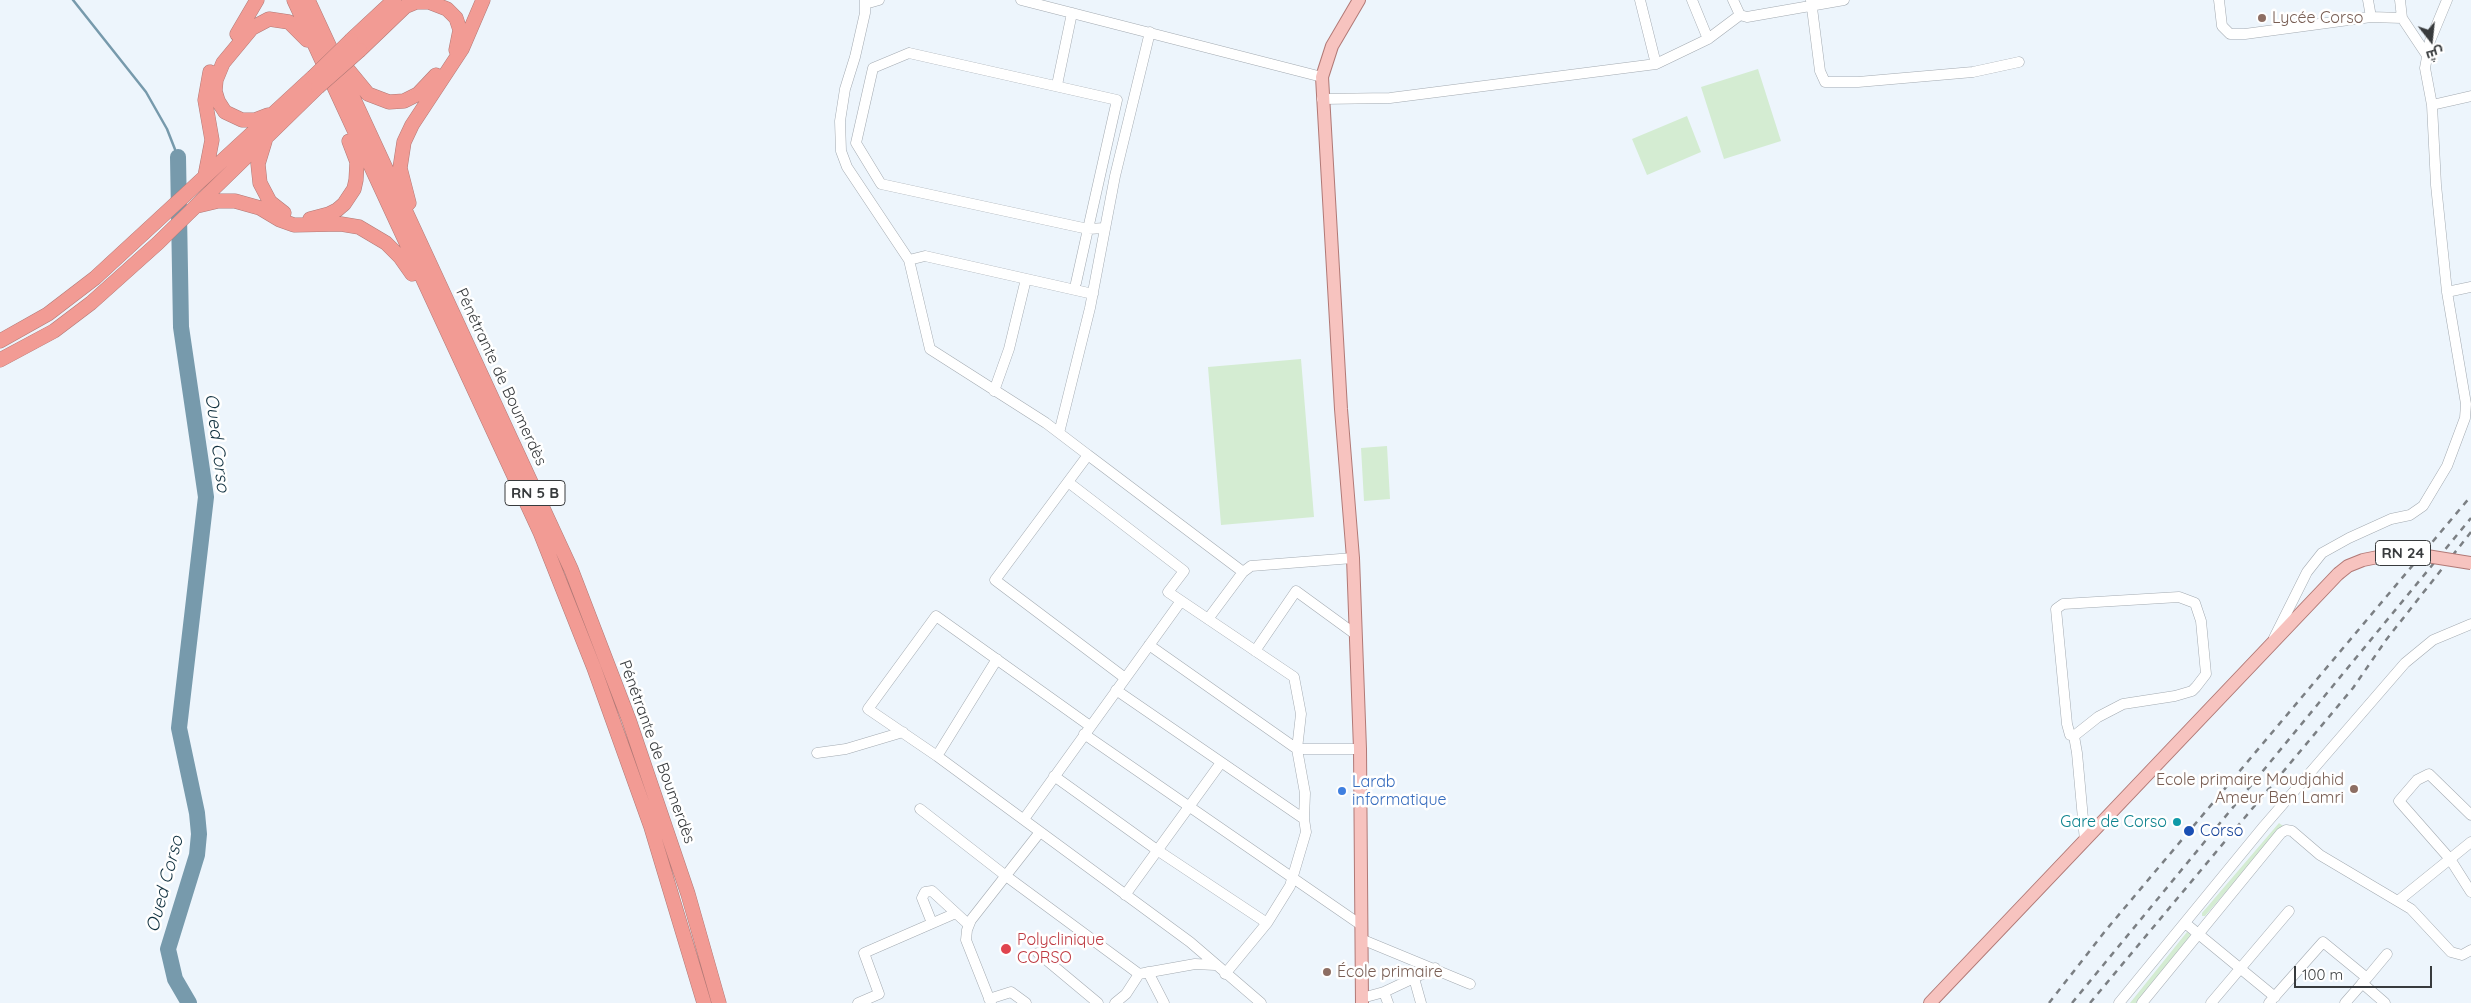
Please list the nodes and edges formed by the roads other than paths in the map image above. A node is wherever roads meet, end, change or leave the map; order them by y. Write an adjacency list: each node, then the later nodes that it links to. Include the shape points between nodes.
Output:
1 (257, 0): 41 (highway, via 213,66 207,83 205,100 212,140)
2 (294, 0): 26 (highway, Pénétrante de Boumerdès / RN 5 B)
3 (483, 0): 45 (highway, via 465,43 412,125 401,151 401,176)
4 (879, 0): 17 (street)
5 (1021, 0): 19 (street)
6 (1359, 0): 30 (main road, via 1332,46)
7 (1640, 0): 29 (street)
8 (1692, 0): 24 (street)
9 (1733, 0): 20 (street)
10 (1844, 0): 18 (street)
11 (2219, 0): 21 (street, via 2222,26 2230,34)
12 (2368, 0): 21 (street)
13 (2400, 0): 22 (street)
14 (2447, 0): 27 (street, via 2430,41)
15 (309, 2): 25 (highway, Pénétrante de Boumerdès / RN 5 B)
16 (403, 2): 25 (highway, via 423,1 441,5 452,13 460,30 459,43 453,55 412,98 389,102 368,94); 31 (highway, bridge)
17 (865, 2): 46 (street, via 855,57 845,89 840,121 841,151 847,167)
18 (1811, 2): 20 (street, via 1757,17); 28 (street, via 1820,71 1825,82 1973,72)
19 (1072, 13): 23 (street); 32 (street)
20 (1740, 15): 24 (street)
21 (2372, 17): 22 (street)
22 (2402, 18): 27 (street)
23 (1150, 32): 30 (street); 36 (street)
24 (1708, 38): 29 (street)
25 (326, 40): 45 (highway, Pénétrante de Boumerdès / RN 5 B)
26 (317, 51): 38 (highway, Pénétrante de Boumerdès / RN 5 B); 39 (highway, via 294,25 276,18 257,24 228,55 215,86 218,101 225,112 249,120)
27 (2428, 56): 37 (street, via 2425,68)
28 (2018, 62)
29 (1656, 64): 34 (street, via 1390,98)
30 (1322, 77): 34 (main road)
31 (316, 82): 39 (highway); 40 (highway)
32 (1057, 85): 35 (street); 44 (street, via 909,52 873,68 856,143 880,184)
33 (2471, 96): 37 (street)
34 (1322, 99): 60 (main road)
35 (1116, 100): 36 (street); 44 (street)
36 (1132, 101): 43 (street)
37 (2432, 104): 50 (street)
38 (344, 109): 40 (highway, via 343,124 357,162 356,180 350,197 329,214 300,219 286,215 270,202 260,184 258,170); 52 (highway, Pénétrante de Boumerdès / RN 5 B)
39 (276, 111): 41 (highway)
40 (266, 138): 42 (highway)
41 (205, 176): 53 (highway, via 95,278 56,308)
42 (191, 210): 52 (highway, via 210,202 235,201 260,208 294,225 341,224 368,231 400,257 427,306); 54 (highway, via 91,304 54,331)
43 (1105, 228): 44 (street); 51 (street)
44 (1088, 229): 48 (street)
45 (423, 252): 122 (highway, Pénétrante de Boumerdès / RN 5 B, via 571,569 629,720 688,894)
46 (909, 260): 47 (street, via 925,256); 55 (street, via 930,349)
47 (1026, 279): 51 (street); 55 (street, via 1010,349)
48 (1076, 283)
49 (2471, 287): 50 (street)
50 (2447, 292): 56 (street)
51 (1093, 294): 57 (street)
52 (443, 323): 121 (highway, Pénétrante de Boumerdès / RN 5 B, via 540,532 594,668 651,827)
53 (0, 341)
54 (0, 360)
55 (994, 391): 57 (street)
56 (2469, 403): 67 (street, via 2447,466 2423,506 2348,538 2322,553 2307,572)
57 (1059, 433): 58 (street)
58 (1088, 456): 59 (street); 62 (street)
59 (1068, 482): 63 (street, via 1184,571 1168,592); 71 (street, via 995,580)
60 (1353, 558): 62 (street, via 1258,564); 66 (main road)
61 (2471, 563): 67 (main road, RN 24, bridge, via 2408,553 2363,560 2338,574)
62 (1242, 572): 64 (street)
63 (1181, 601): 64 (street); 68 (street)
64 (1208, 619): 69 (street)
65 (2471, 624): 101 (street, via 2433,640 2405,663)
66 (1355, 634): 69 (street, via 1296,592); 76 (main road)
67 (2272, 641): 88 (main road, RN 24)
68 (1149, 645): 71 (street); 77 (street)
69 (1255, 651): 77 (street, via 1294,677 1301,714)
70 (997, 659): 73 (street); 74 (street, via 936,616 868,708); 79 (street)
71 (1125, 678): 72 (street)
72 (1116, 690): 73 (street); 80 (street)
73 (1087, 730): 81 (street); 82 (street)
74 (903, 732): 78 (street, via 846,749); 79 (street)
75 (2074, 736): 75 (street, via 2067,724 2056,609 2063,604 2179,597 2195,603 2201,621 2206,674 2192,691 2123,704); 88 (street)
76 (1360, 748): 77 (street); 103 (main road)
77 (1297, 749): 86 (street, via 1305,793)
78 (817, 753)
79 (937, 756): 85 (street)
80 (1220, 764): 82 (street); 86 (street)
81 (1054, 776): 85 (street); 90 (street)
82 (1190, 807): 90 (street); 93 (street)
83 (920, 808): 92 (street)
84 (2471, 816): 91 (street, via 2429,774 2417,780 2399,801)
85 (1024, 819): 87 (street)
86 (1304, 820): 93 (street, via 1306,832)
87 (1040, 832): 92 (street); 95 (street)
88 (2085, 842): 131 (main road, RN 24)
89 (2471, 842): 91 (street)
90 (1158, 850): 95 (street); 100 (street)
91 (2450, 859): 94 (street); 96 (street)
92 (1006, 876): 102 (street); 112 (street)
93 (1293, 879): 100 (street); 103 (street)
94 (2471, 892)
95 (1125, 896): 109 (street)
96 (2398, 901): 104 (street, via 2320,855 2292,831 2286,830); 106 (street, via 2411,909 2451,952 2462,955)
97 (2289, 911): 111 (street)
98 (956, 913): 99 (street); 99 (street, via 932,891 925,892 922,898); 102 (street)
99 (932, 923): 123 (street, via 864,953 879,994)
100 (1267, 923): 113 (street)
101 (2184, 923): 104 (street); 132 (street)
102 (969, 924): 119 (street, via 966,940)
103 (1361, 925): 105 (main road)
104 (2199, 935): 111 (street); 133 (street)
105 (1361, 939): 110 (street); 120 (main road)
106 (2471, 950)
107 (1038, 953): 125 (street)
108 (2387, 954): 115 (street)
109 (1215, 964): 112 (street); 113 (street)
110 (1435, 968): 114 (street); 116 (street)
111 (2240, 968): 118 (street); 134 (street)
112 (1143, 973): 126 (street); 127 (street)
113 (1225, 974): 128 (street)
114 (1414, 978): 117 (street); 130 (street)
115 (2364, 980): 118 (street, via 2323,942); 135 (street); 136 (street)
116 (1470, 984)
117 (1384, 992): 120 (street); 129 (street)
118 (2272, 1000)
119 (990, 1001): 124 (street, via 1011,992)
120 (1362, 1001)
121 (704, 1003)
122 (719, 1003)
123 (858, 1003)
124 (1026, 1003)
125 (1098, 1003)
126 (1115, 1003)
127 (1164, 1003)
128 (1261, 1003)
129 (1388, 1003)
130 (1421, 1003)
131 (1930, 1003)
132 (2119, 1003)
133 (2142, 1003)
134 (2211, 1003)
135 (2344, 1003)
136 (2385, 1003)

